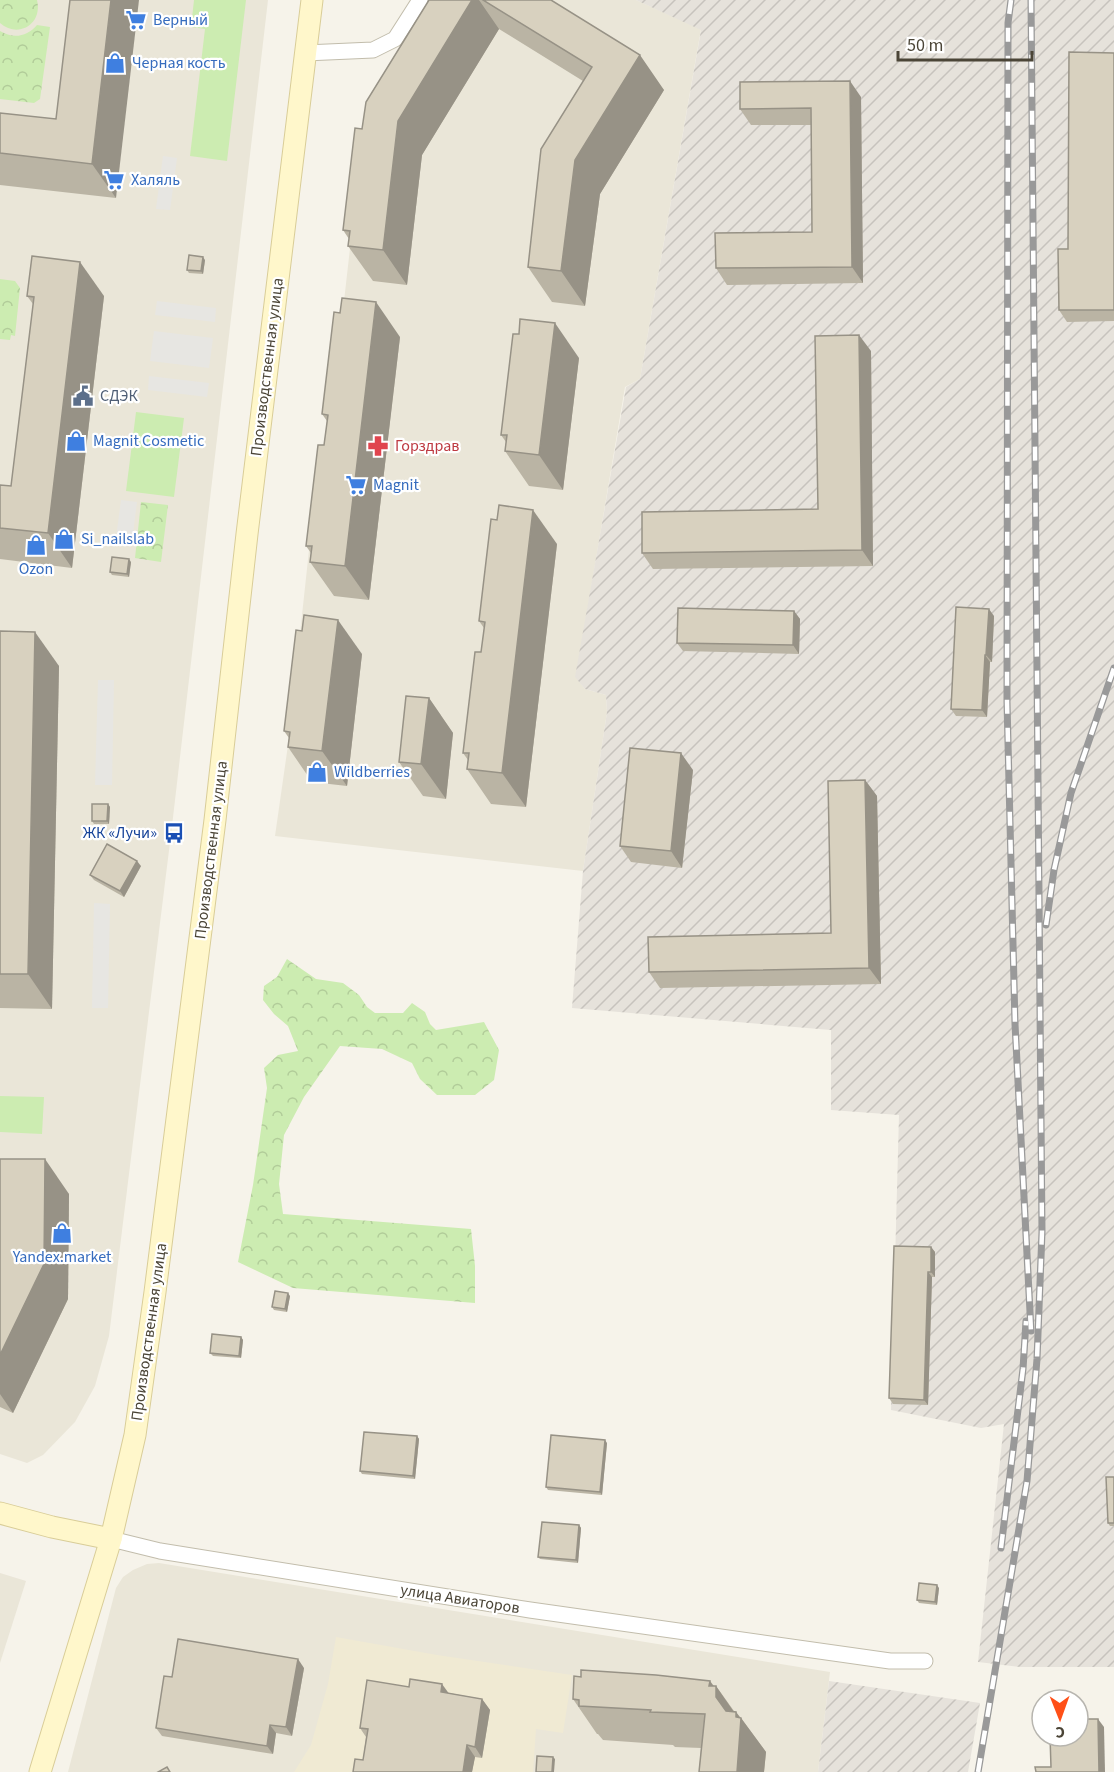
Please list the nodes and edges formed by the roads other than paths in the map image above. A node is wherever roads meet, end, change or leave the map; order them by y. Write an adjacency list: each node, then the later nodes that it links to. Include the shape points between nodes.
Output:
1 (312, 0): 3 (main road, Производственная улица)
2 (420, 0): 3 (street, via 395,39 373,50)
3 (305, 53): 5 (main road, Производственная улица, via 222,765 155,1292 135,1435)
4 (0, 1513): 5 (main road, улица Авиаторов)
5 (111, 1539): 6 (street, улица Авиаторов, via 160,1551 530,1610 890,1661); 7 (main road, Производственная улица)
6 (925, 1660)
7 (40, 1772)

